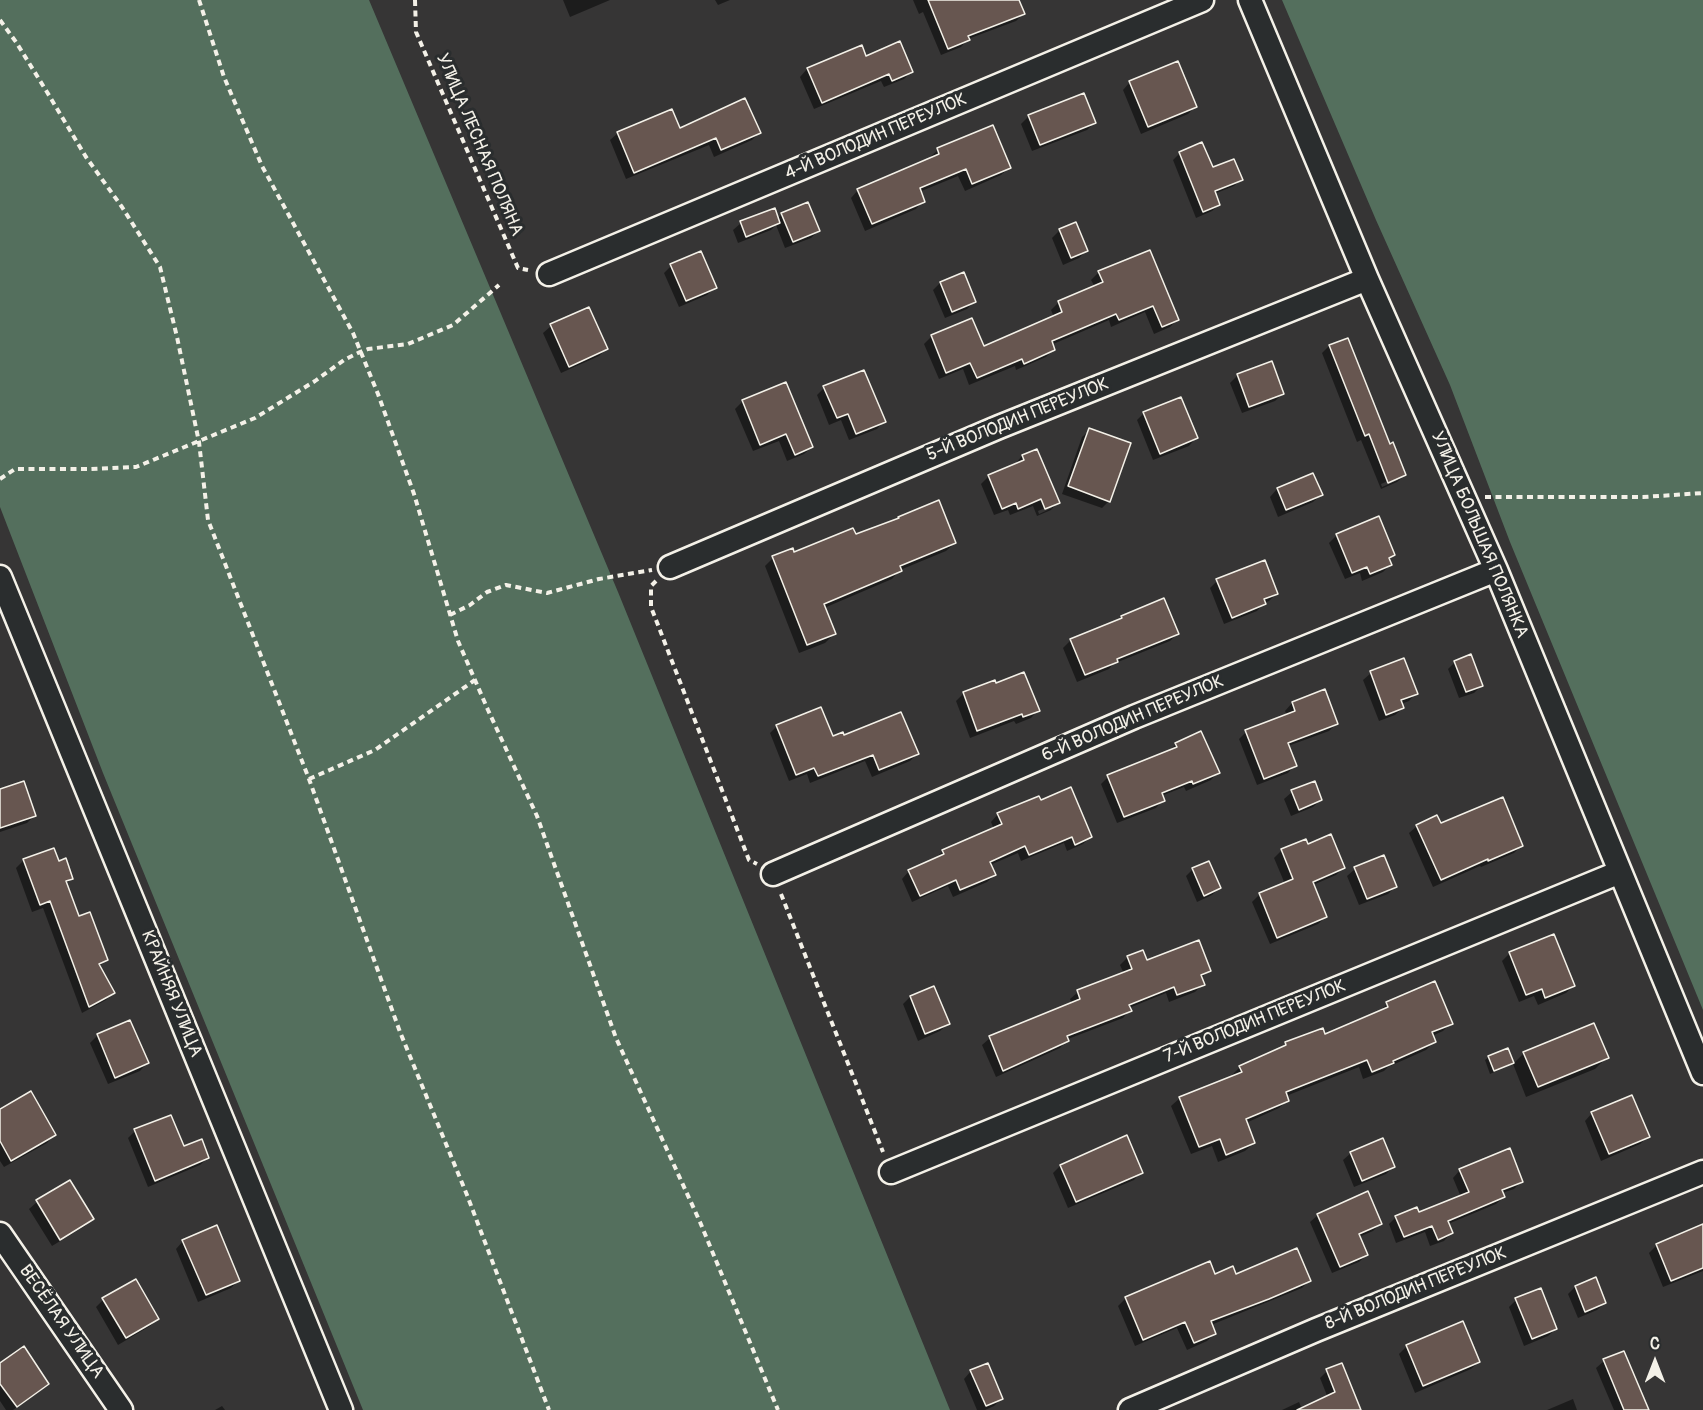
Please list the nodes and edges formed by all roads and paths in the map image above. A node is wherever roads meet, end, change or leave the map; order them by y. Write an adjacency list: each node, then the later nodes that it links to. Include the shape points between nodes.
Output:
1 (199, 0): 9 (path, via 224,77 262,166)
2 (415, 0): 6 (path, УЛИЦА ЛЕСНАЯ ПОЛЯНА, via 416,32 518,268)
3 (1202, 0): 6 (street, 4-Й ВОЛОДИН ПЕРЕУЛОК)
4 (1250, 0): 7 (street, УЛИЦА БОЛЬШАЯ ПОЛЯНКА)
5 (0, 20): 10 (path, via 160,267)
6 (549, 274)
7 (1368, 279): 13 (street, УЛИЦА БОЛЬШАЯ ПОЛЯНКА); 14 (street, 5-Й ВОЛОДИН ПЕРЕУЛОК, via 999,427)
8 (499, 285): 9 (path, via 453,325 408,344)
9 (360, 352): 10 (path, via 255,418); 17 (path, via 414,494)
10 (199, 442): 11 (path, via 136,467 15,470); 19 (path, via 208,520)
11 (0, 479)
12 (1703, 493): 13 (path)
13 (1463, 497): 15 (street, УЛИЦА БОЛЬШАЯ ПОЛЯНКА)
14 (670, 567): 17 (path, via 547,593 506,585)
15 (1496, 570): 20 (street, УЛИЦА БОЛЬШАЯ ПОЛЯНКА); 21 (street, 6-Й ВОЛОДИН ПЕРЕУЛОК, via 1134,717)
16 (0, 577): 27 (street, КРАЙНЯЯ УЛИЦА)
17 (450, 615): 18 (path)
18 (475, 680): 19 (path, via 375,750); 29 (path, via 537,816 616,1038 700,1222)
19 (309, 779): 28 (path, via 400,1032)
20 (1620, 872): 22 (street, УЛИЦА БОЛЬШАЯ ПОЛЯНКА); 23 (street, 7-Й ВОЛОДИН ПЕРЕУЛОК)
21 (773, 874)
22 (1703, 1073)
23 (891, 1172)
24 (1703, 1172): 30 (street, 8-Й ВОЛОДИН ПЕРЕУЛОК)
25 (0, 1234): 26 (street, ВЕСЁЛАЯ УЛИЦА)
26 (121, 1410)
27 (341, 1410)
28 (549, 1410)
29 (778, 1410)
30 (1130, 1410)

